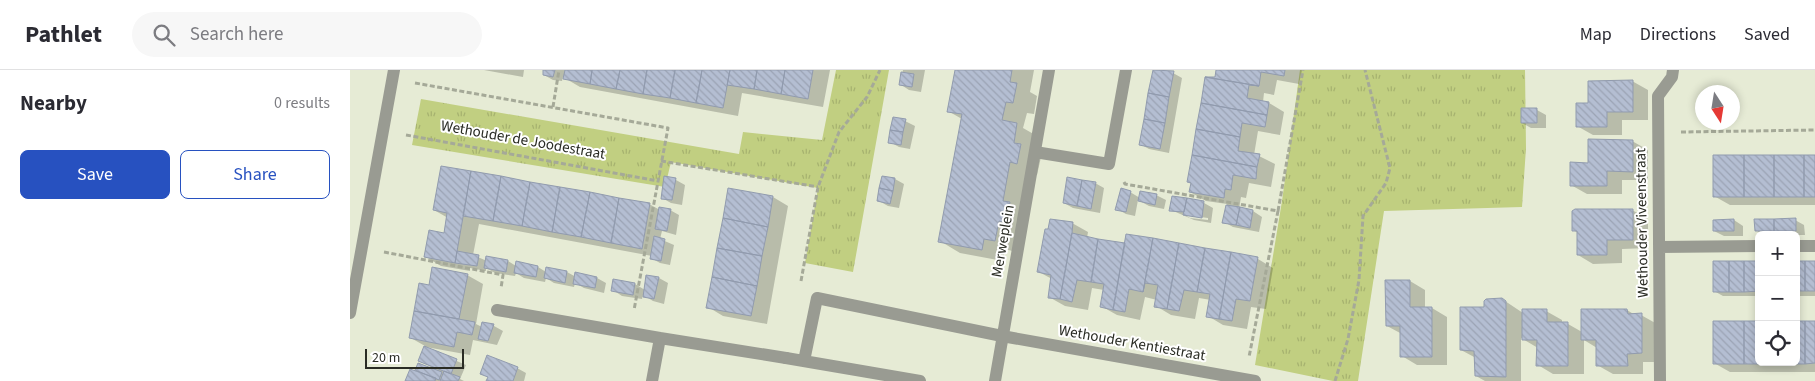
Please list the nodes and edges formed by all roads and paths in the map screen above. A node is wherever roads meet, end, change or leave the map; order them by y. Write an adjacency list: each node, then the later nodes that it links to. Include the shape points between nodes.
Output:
1 (559, 70): 9 (path)
2 (880, 70): 17 (path, via 867,97 839,132)
3 (1049, 70): 13 (street, Merweplein)
4 (1126, 70): 15 (street)
5 (1303, 70): 18 (path)
6 (1365, 70): 36 (path, via 1390,168 1386,182 1363,216 1359,280)
7 (1673, 70): 12 (street, Wethouder Viveenstraat, via 1672,77 1658,96)
8 (394, 74): 9 (path); 11 (street)
9 (553, 107): 14 (path, via 668,128)
10 (1815, 130): 12 (path)
11 (383, 131): 16 (path, Wethouder de Joodestraat); 23 (street)
12 (1657, 133): 22 (street, Wethouder Viveenstraat)
13 (1035, 152): 15 (street); 29 (street, Merweplein)
14 (661, 161): 16 (path); 17 (path)
15 (1109, 164): 18 (path, via 1125,184)
16 (658, 181): 28 (path)
17 (818, 187): 25 (path)
18 (1278, 211): 32 (path)
19 (1755, 246): 22 (street)
20 (1800, 246): 21 (street)
21 (1815, 246)
22 (1659, 247): 37 (street, Wethouder Viveenstraat)
23 (361, 248): 24 (street); 26 (path, via 503,275)
24 (353, 276): 27 (street)
25 (800, 282)
26 (497, 310): 28 (street)
27 (350, 313)
28 (630, 333): 30 (street)
29 (1002, 336): 31 (street, Wethouder Kentiestraat, via 817,298); 32 (street, Wethouder Kentiestraat); 35 (street)
30 (660, 338): 31 (street); 33 (street)
31 (804, 361): 34 (street)
32 (1250, 380)
33 (652, 381)
34 (920, 381)
35 (994, 381)
36 (1336, 381)
37 (1660, 381)

